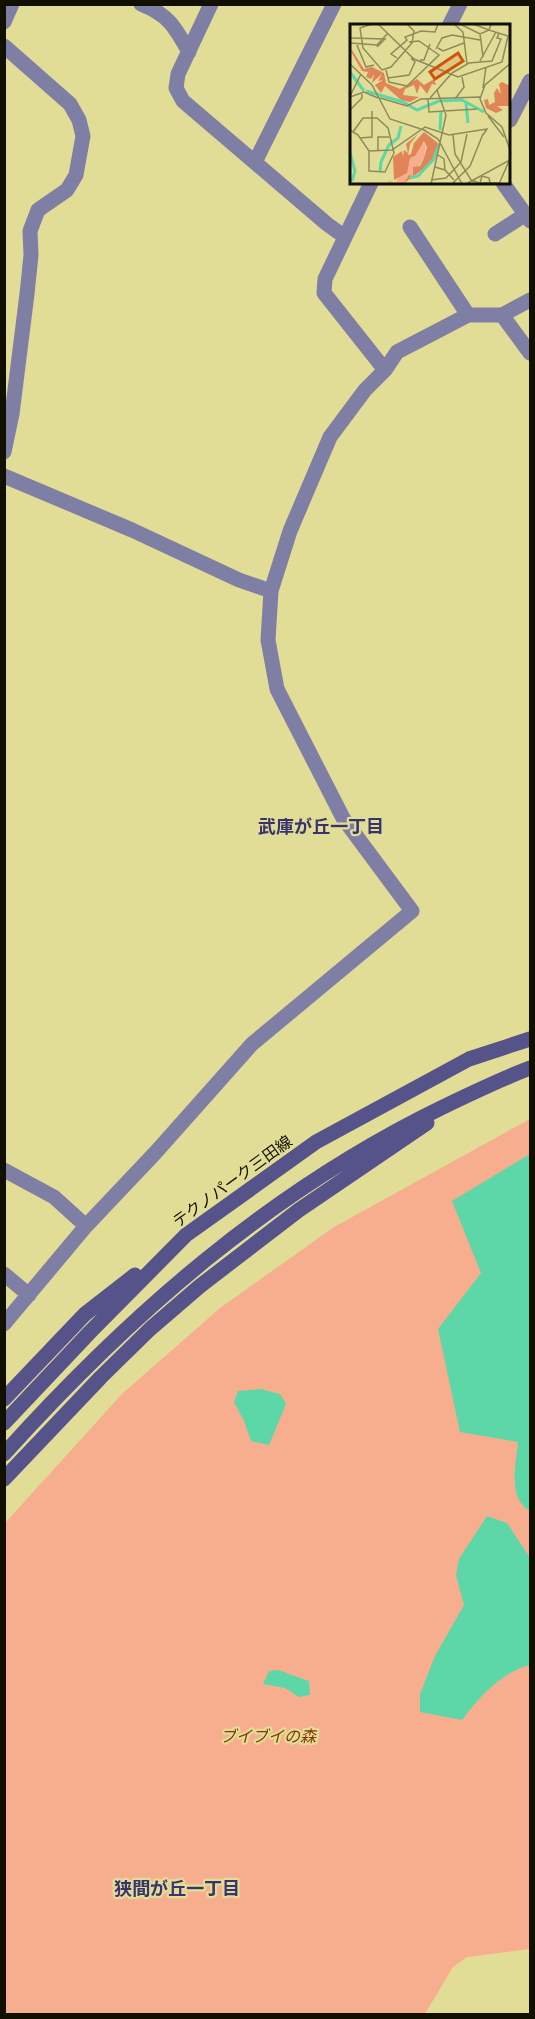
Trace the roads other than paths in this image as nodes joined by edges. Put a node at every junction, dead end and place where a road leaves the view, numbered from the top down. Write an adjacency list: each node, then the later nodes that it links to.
1 (12, 4): 6 (street)
2 (141, 4): 9 (street)
3 (212, 4): 9 (street)
4 (334, 4): 12 (street)
5 (460, 4): 7 (street)
6 (4, 22)
7 (450, 24)
8 (4, 46): 24 (street)
9 (189, 52): 12 (street)
10 (531, 81): 11 (street)
11 (511, 118)
12 (255, 162): 18 (street)
13 (371, 184): 18 (street)
14 (504, 184): 15 (street)
15 (528, 217): 17 (street)
16 (410, 227): 20 (street)
17 (495, 234)
18 (345, 237): 23 (street)
19 (531, 300): 21 (street)
20 (468, 315): 21 (street); 23 (street)
21 (502, 315): 22 (street)
22 (531, 352)
23 (385, 370): 26 (street)
24 (4, 452)
25 (4, 476): 26 (street)
26 (271, 591): 31 (street)
27 (531, 1039): 32 (main road, テクノパーク三田線)
28 (531, 1068): 29 (main road)
29 (461, 1098): 38 (main road); 39 (main road)
30 (4, 1170): 31 (street)
31 (86, 1226): 34 (street)
32 (186, 1235): 36 (main road); 37 (main road, テクノパーク三田線)
33 (4, 1274): 34 (street)
34 (29, 1295): 35 (street)
35 (4, 1324)
36 (4, 1399)
37 (4, 1423)
38 (4, 1454)
39 (4, 1479)

